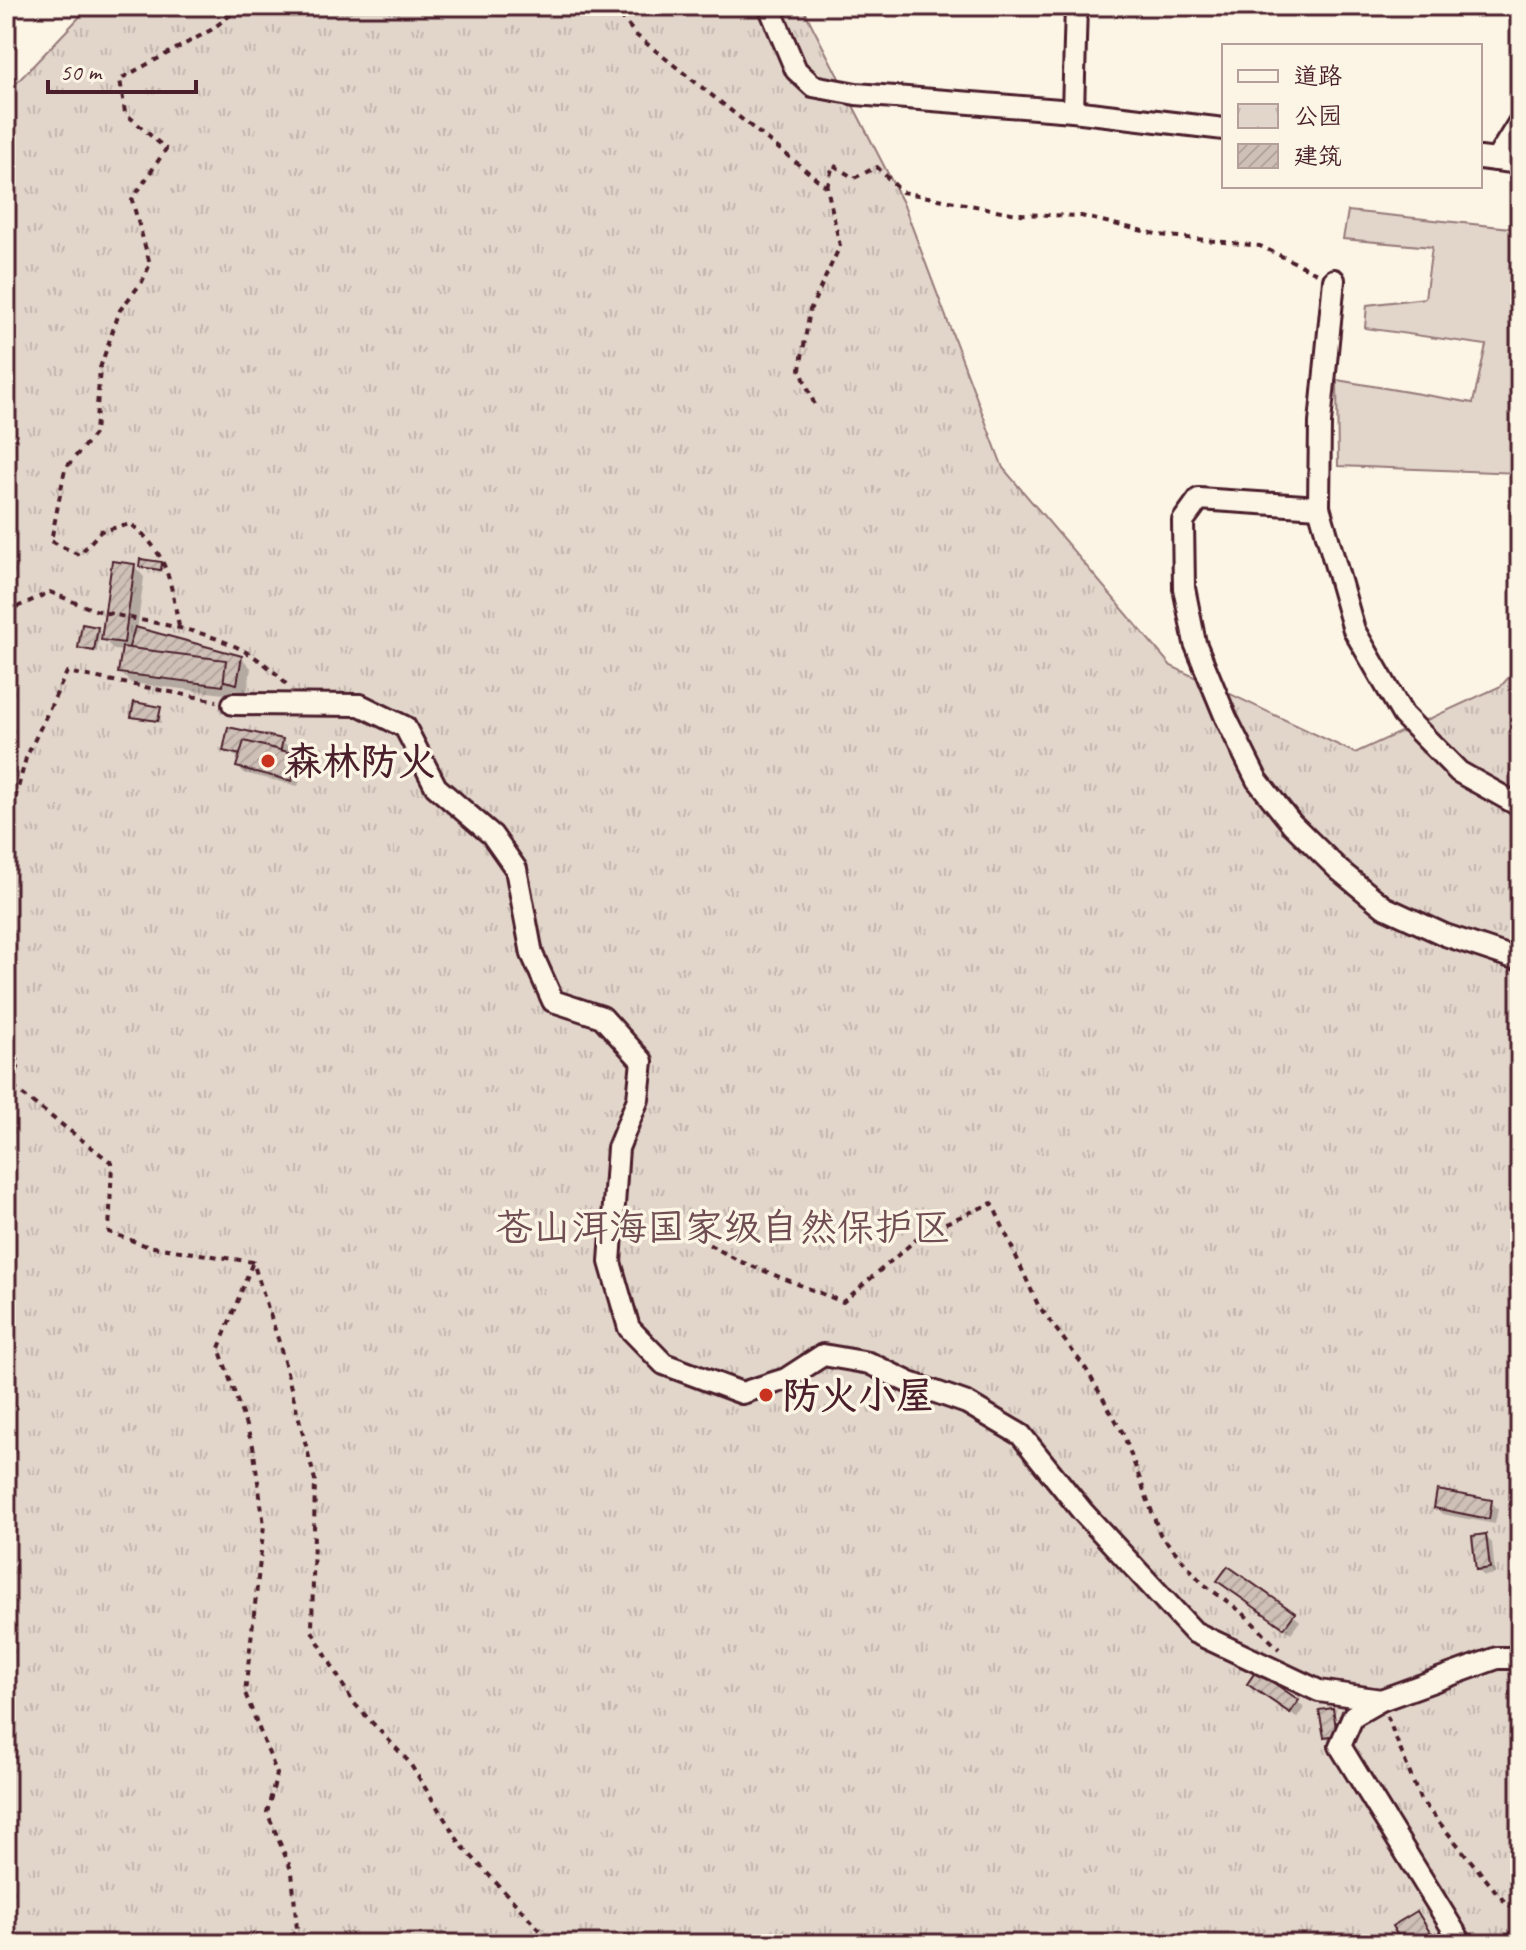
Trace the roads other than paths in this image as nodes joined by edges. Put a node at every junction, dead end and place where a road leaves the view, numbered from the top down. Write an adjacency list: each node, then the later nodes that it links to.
1 (769, 6): 3 (street)
2 (1076, 6): 3 (street)
3 (1073, 111): 5 (street)
4 (1520, 121): 6 (street)
5 (1222, 129)
6 (1488, 159): 7 (street)
7 (1520, 163)
8 (1334, 280): 9 (street)
9 (1319, 507): 11 (street); 12 (street)
10 (233, 704): 14 (street)
11 (1520, 806)
12 (1520, 960)
13 (1520, 1658): 14 (street)
14 (1381, 1700): 15 (street)
15 (1462, 1944)

